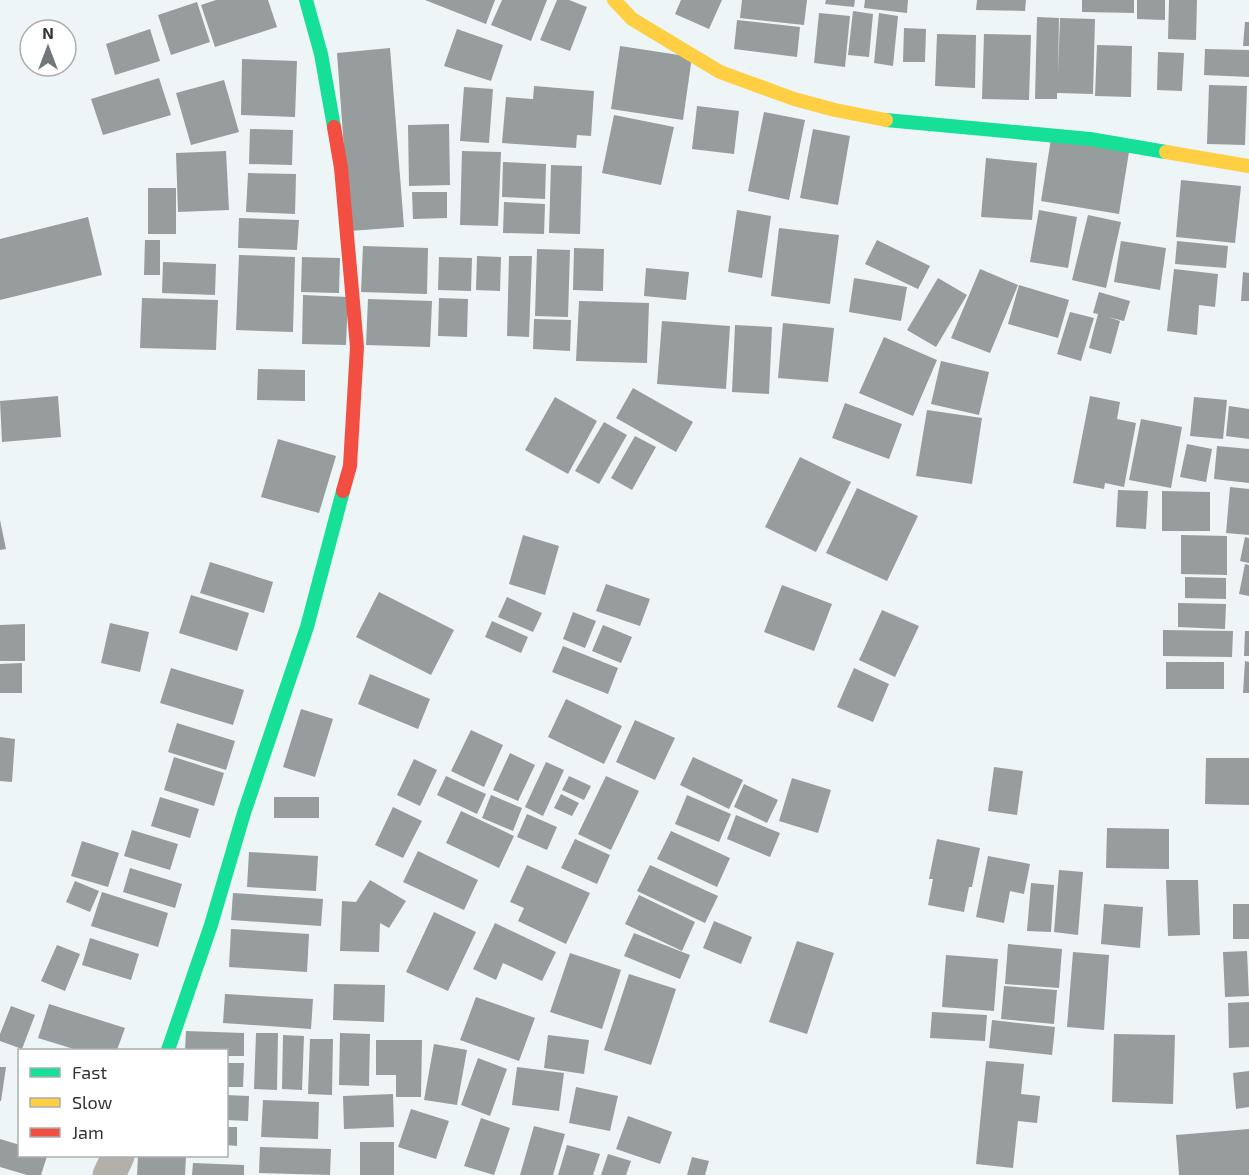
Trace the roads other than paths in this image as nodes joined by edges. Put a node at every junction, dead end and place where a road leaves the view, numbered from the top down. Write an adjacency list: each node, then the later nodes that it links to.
1 (306, 0): 4 (street)
2 (614, 0): 3 (street)
3 (1249, 166)
4 (168, 1049)
5 (117, 1157): 6 (street)
6 (109, 1175)

